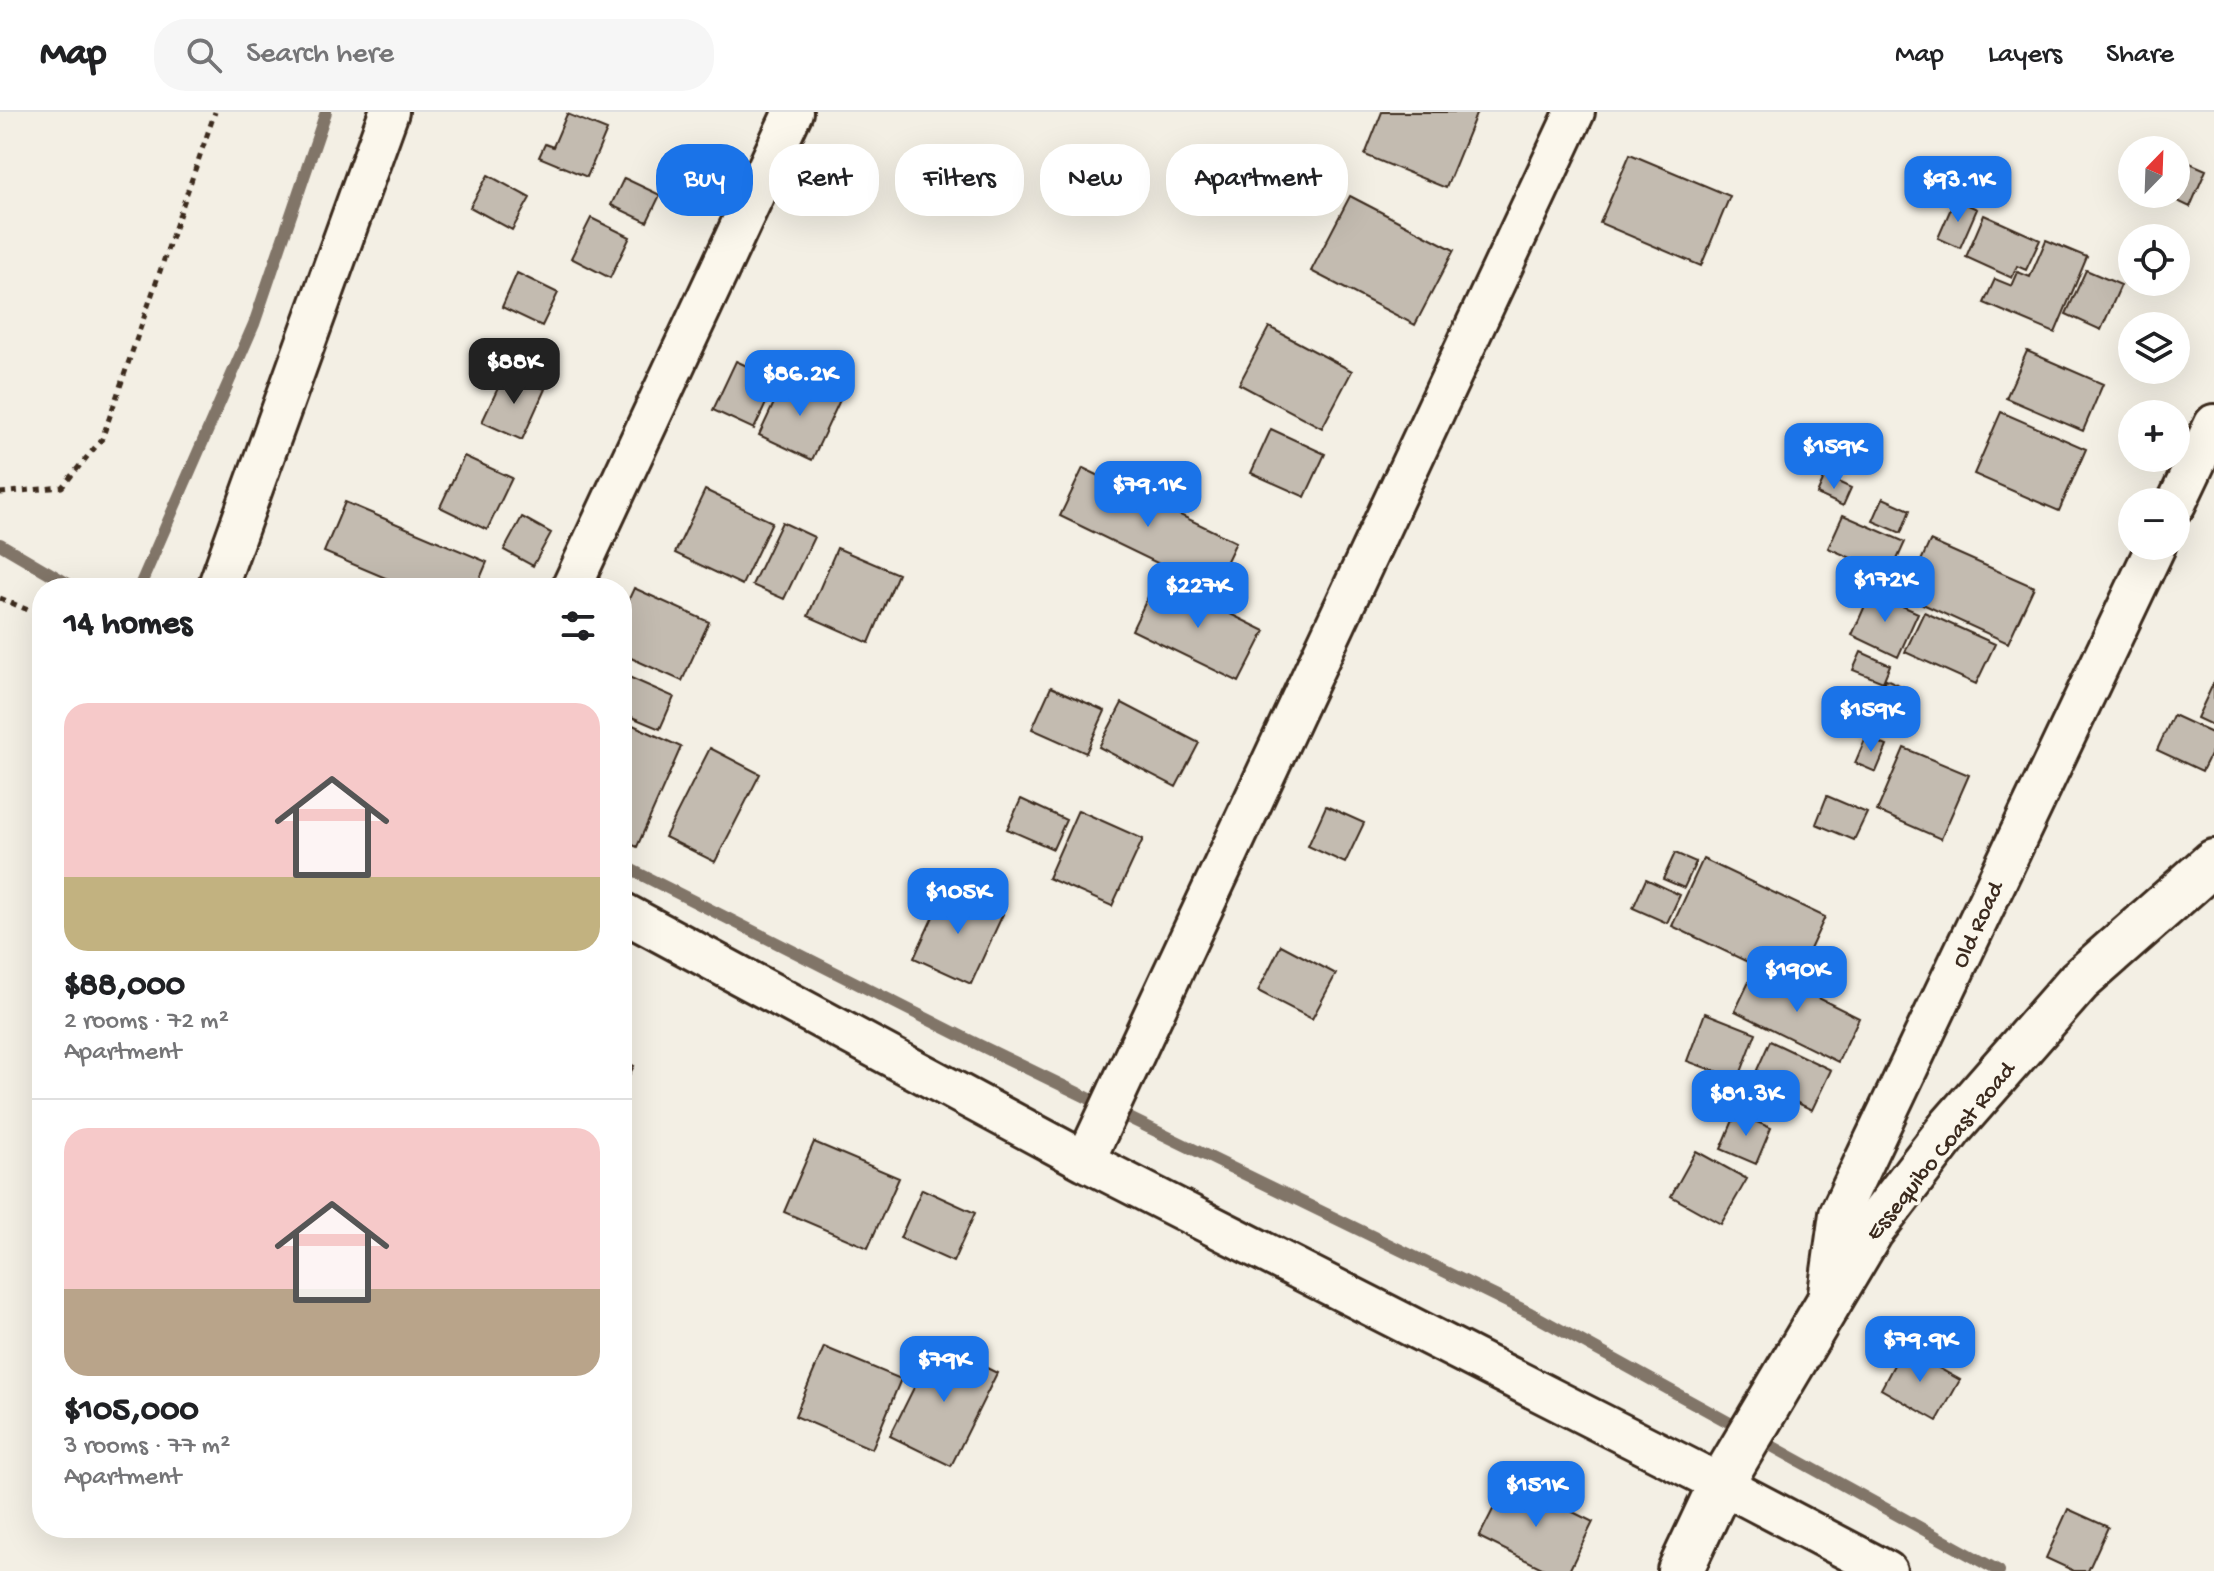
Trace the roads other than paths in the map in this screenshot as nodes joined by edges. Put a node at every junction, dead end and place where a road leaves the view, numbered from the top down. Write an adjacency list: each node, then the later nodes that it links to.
1 (389, 112): 7 (street)
2 (793, 112): 8 (street)
3 (1575, 112): 11 (street)
4 (2214, 424): 5 (street)
5 (2184, 488)
6 (2149, 560): 12 (street, Old Road)
7 (221, 578)
8 (576, 578)
9 (2214, 862): 12 (main road, Essequibo Coast Road)
10 (632, 917): 11 (street)
11 (1085, 1161): 13 (street)
12 (1825, 1311): 13 (main road, Essequibo Coast Road)
13 (1721, 1484): 14 (main road, Essequibo Coast Road); 15 (street)
14 (1680, 1571)
15 (1887, 1571)

